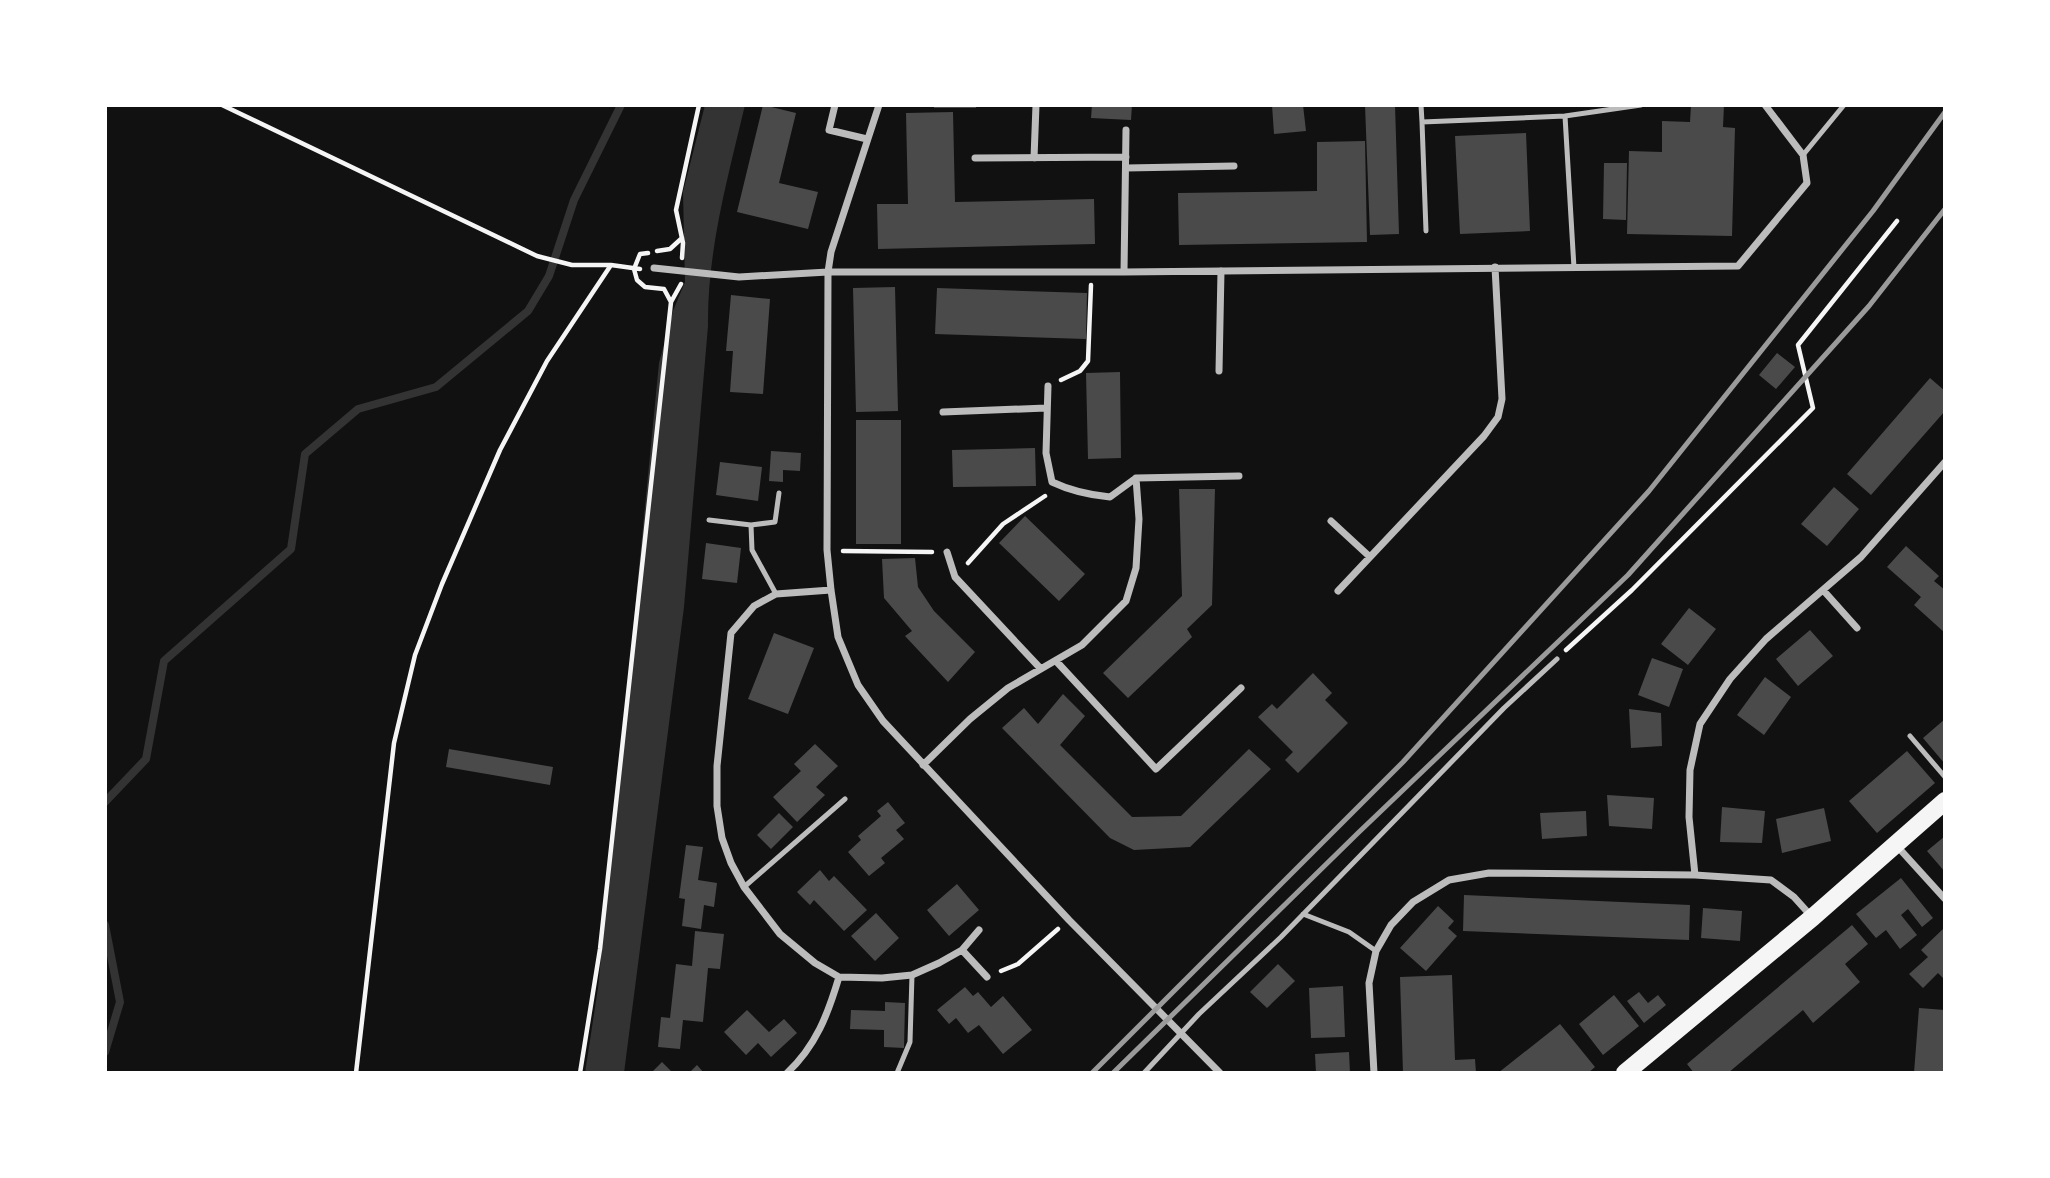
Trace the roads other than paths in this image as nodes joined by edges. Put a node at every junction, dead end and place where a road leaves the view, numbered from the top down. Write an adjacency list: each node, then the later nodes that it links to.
1 (835, 105): 11 (street)
2 (879, 105): 11 (street)
3 (1035, 105): 14 (street)
4 (1421, 105): 9 (lane)
5 (1639, 105): 8 (lane)
6 (1765, 105): 12 (street)
7 (1844, 105): 12 (lane)
8 (1564, 116): 9 (lane); 21 (lane)
9 (1422, 122): 18 (lane)
10 (1126, 130): 13 (street)
11 (867, 139): 23 (street)
12 (1803, 155): 21 (street)
13 (1126, 156): 14 (street); 17 (street)
14 (1034, 158): 15 (street)
15 (975, 159)
16 (1234, 166): 17 (street)
17 (1126, 168): 24 (street)
18 (1426, 231)
19 (1494, 267): 21 (street); 22 (street); 37 (street)
20 (654, 268): 23 (street)
21 (1574, 268)
22 (1220, 271): 24 (street); 25 (street)
23 (828, 272): 24 (street); 38 (street)
24 (1124, 272)
25 (1219, 371)
26 (1048, 386): 27 (street)
27 (1046, 408): 28 (street); 31 (street)
28 (943, 412)
29 (1945, 462): 39 (street)
30 (1239, 476): 31 (street)
31 (1136, 478): 44 (street)
32 (779, 493): 35 (lane)
33 (709, 520): 35 (lane)
34 (1331, 521): 37 (street)
35 (751, 525): 41 (lane)
36 (947, 552): 45 (street)
37 (1370, 557): 40 (street)
38 (831, 590): 41 (street); 48 (street)
39 (1823, 590): 42 (street); 53 (street)
40 (1338, 591)
41 (776, 594): 54 (street)
42 (1857, 628)
43 (1557, 659): 56 (lane)
44 (1056, 660): 45 (street); 46 (street)
45 (1041, 669): 48 (street)
46 (1241, 688)
47 (1910, 736): 49 (lane)
48 (923, 765): 67 (street)
49 (1945, 777)
50 (845, 799): 54 (lane)
51 (1945, 801): 52 (main road)
52 (1895, 844): 55 (street); 57 (main road)
53 (1695, 875): 57 (street); 60 (street)
54 (744, 887): 62 (street)
55 (1945, 899)
56 (1303, 914): 60 (lane); 66 (lane)
57 (1813, 917): 69 (main road)
58 (979, 930): 59 (street)
59 (962, 950): 61 (street); 63 (street)
60 (1376, 951): 68 (street)
61 (912, 975): 62 (street); 65 (lane)
62 (839, 977): 64 (street)
63 (987, 977)
64 (787, 1073)
65 (897, 1073)
66 (1144, 1073)
67 (1220, 1073)
68 (1374, 1073)
69 (1625, 1073)

